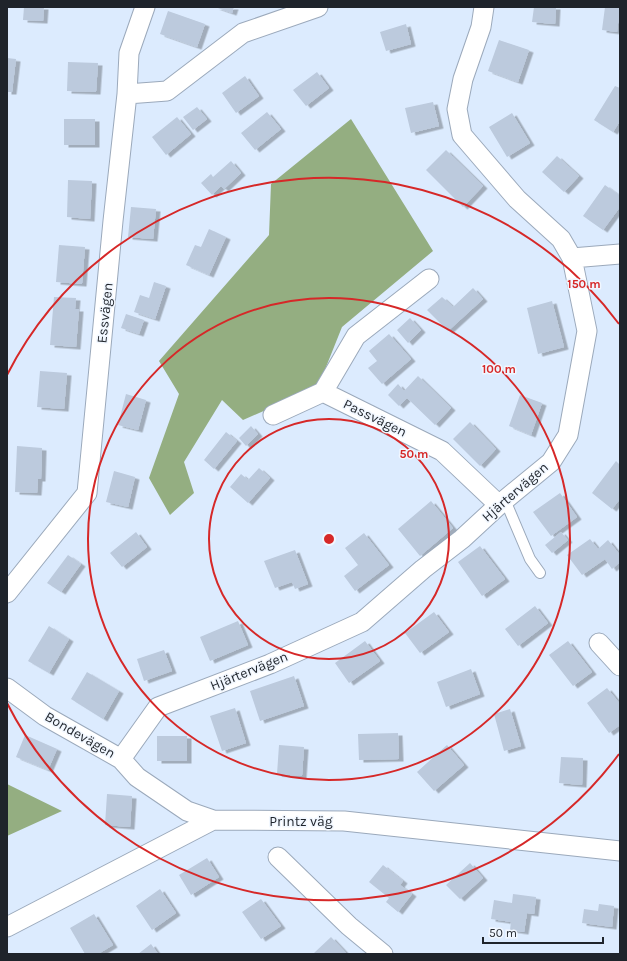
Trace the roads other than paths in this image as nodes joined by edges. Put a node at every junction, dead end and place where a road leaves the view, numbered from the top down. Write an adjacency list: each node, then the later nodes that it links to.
1 (145, 7): 4 (street, Essvägen)
2 (318, 7): 4 (street)
3 (484, 7): 6 (street, Hjärtervägen)
4 (127, 94): 12 (street, Essvägen)
5 (620, 254): 6 (street)
6 (572, 258): 10 (street, Hjärtervägen)
7 (429, 279): 8 (street)
8 (323, 392): 9 (street); 10 (street, Passvägen)
9 (272, 415)
10 (502, 502): 11 (lane); 16 (street, Hjärtervägen)
11 (540, 573)
12 (7, 593)
13 (600, 643): 14 (street)
14 (620, 666)
15 (7, 688): 16 (street, Bondevägen)
16 (121, 759): 17 (street, Bondevägen)
17 (213, 820): 18 (street, Printz väg); 20 (street, Printz väg)
18 (620, 851)
19 (278, 857): 21 (street)
20 (7, 927)
21 (383, 954)

